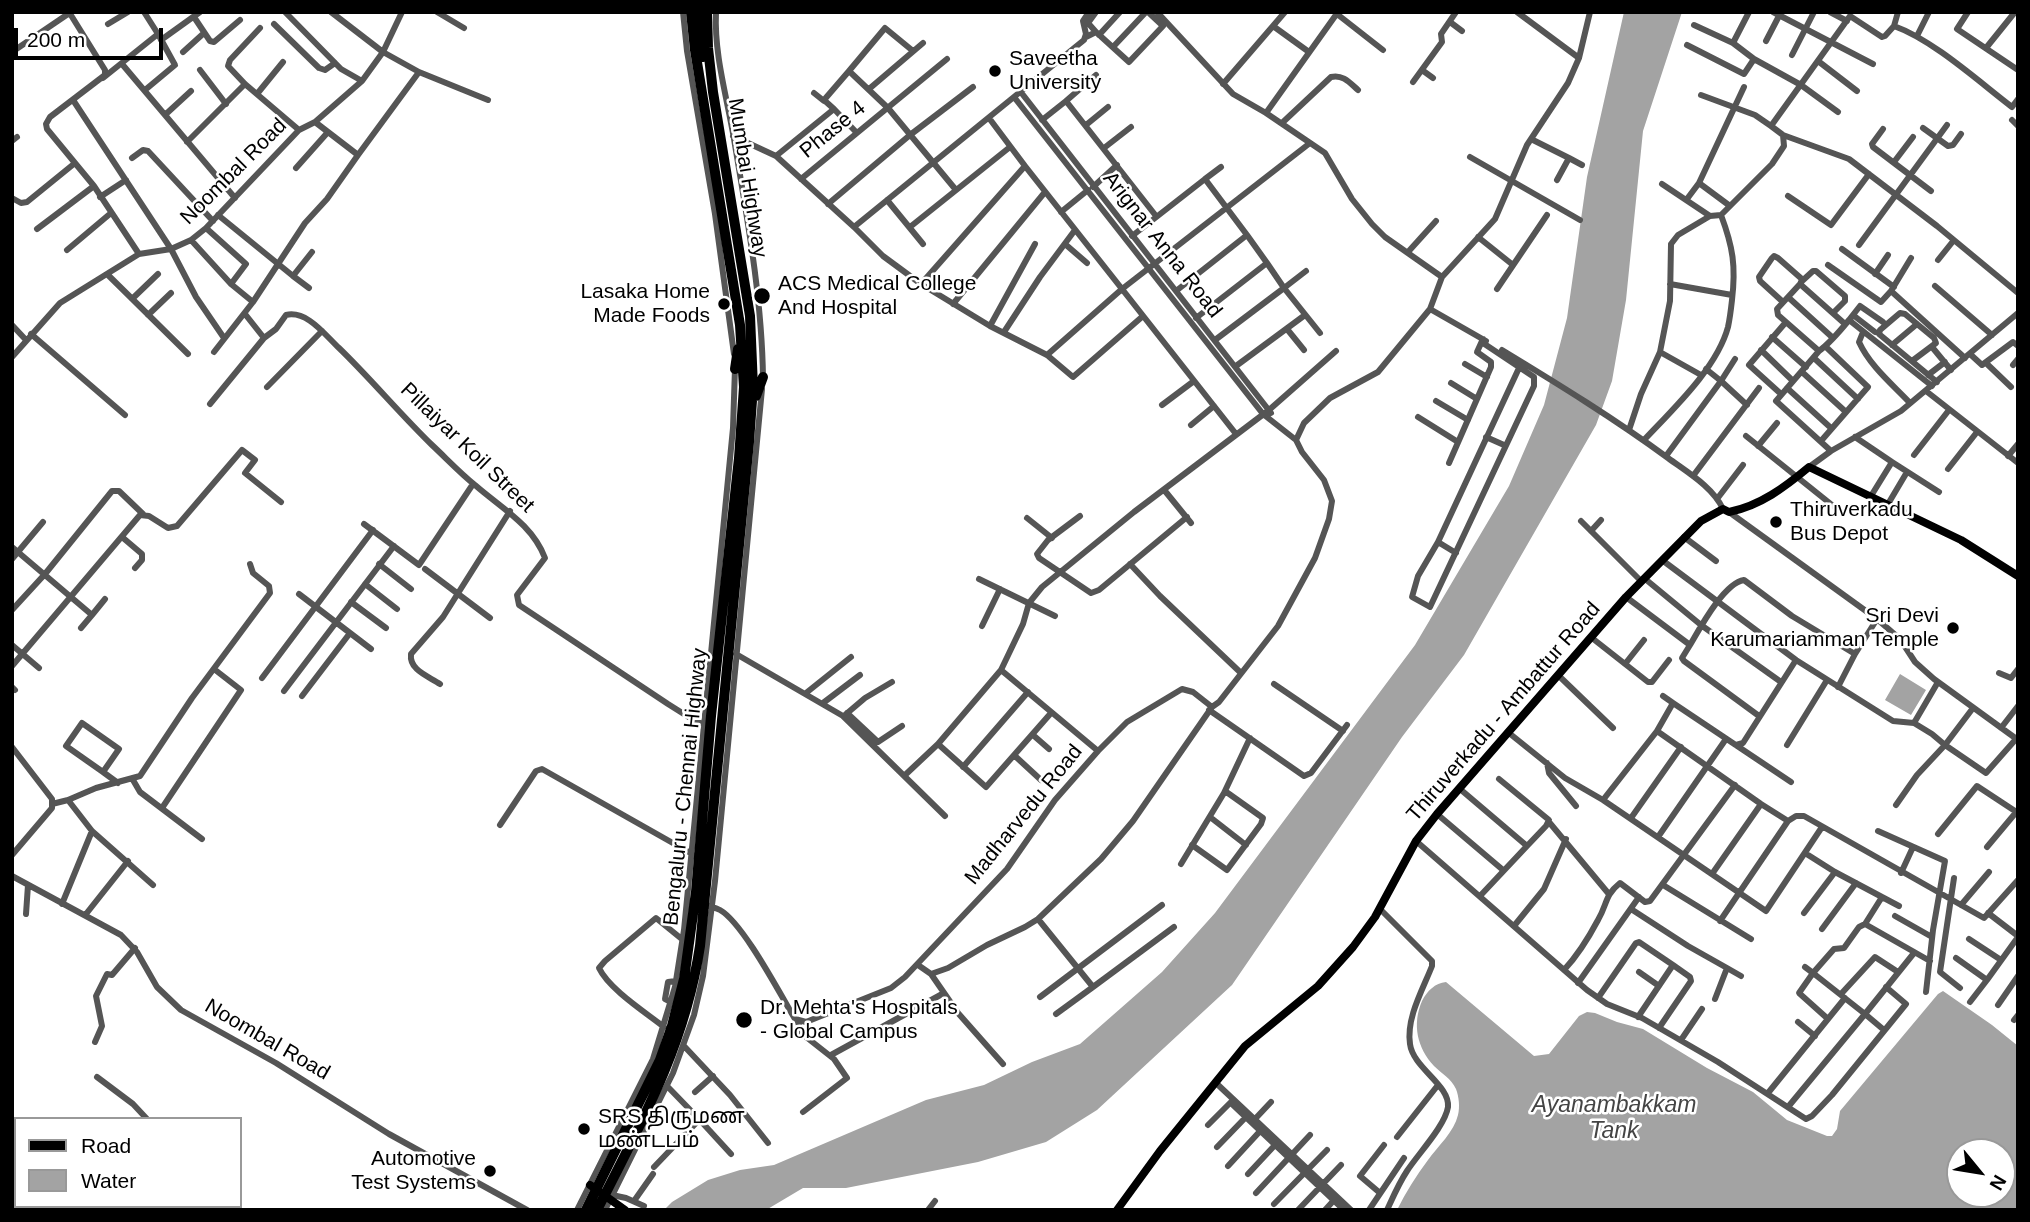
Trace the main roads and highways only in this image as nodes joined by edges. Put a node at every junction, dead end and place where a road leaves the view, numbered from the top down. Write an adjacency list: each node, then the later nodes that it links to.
1 (691, 12): 6 (highway)
2 (699, 12): 4 (highway)
3 (707, 12): 4 (highway, Mumbai Highway)
4 (718, 122): 8 (highway, Mumbai Highway)
5 (728, 298): 6 (highway)
6 (738, 307): 7 (highway)
7 (740, 324): 8 (highway); 9 (highway)
8 (748, 349): 11 (highway, Bengaluru - Chennai Highway); 13 (highway, Bengaluru - Chennai Highway)
9 (735, 369)
10 (763, 377): 11 (highway)
11 (747, 453): 13 (highway, Bengaluru - Chennai Highway)
12 (2018, 576): 18 (main road, Thiruverkadu - Ambattur Road)
13 (699, 904): 14 (highway, Bengaluru - Chennai Highway)
14 (603, 1193): 15 (highway, Bengaluru - Chennai Highway); 16 (highway, Bengaluru - Chennai Highway); 17 (main road)
15 (586, 1210)
16 (597, 1210)
17 (625, 1210)
18 (1117, 1210)

